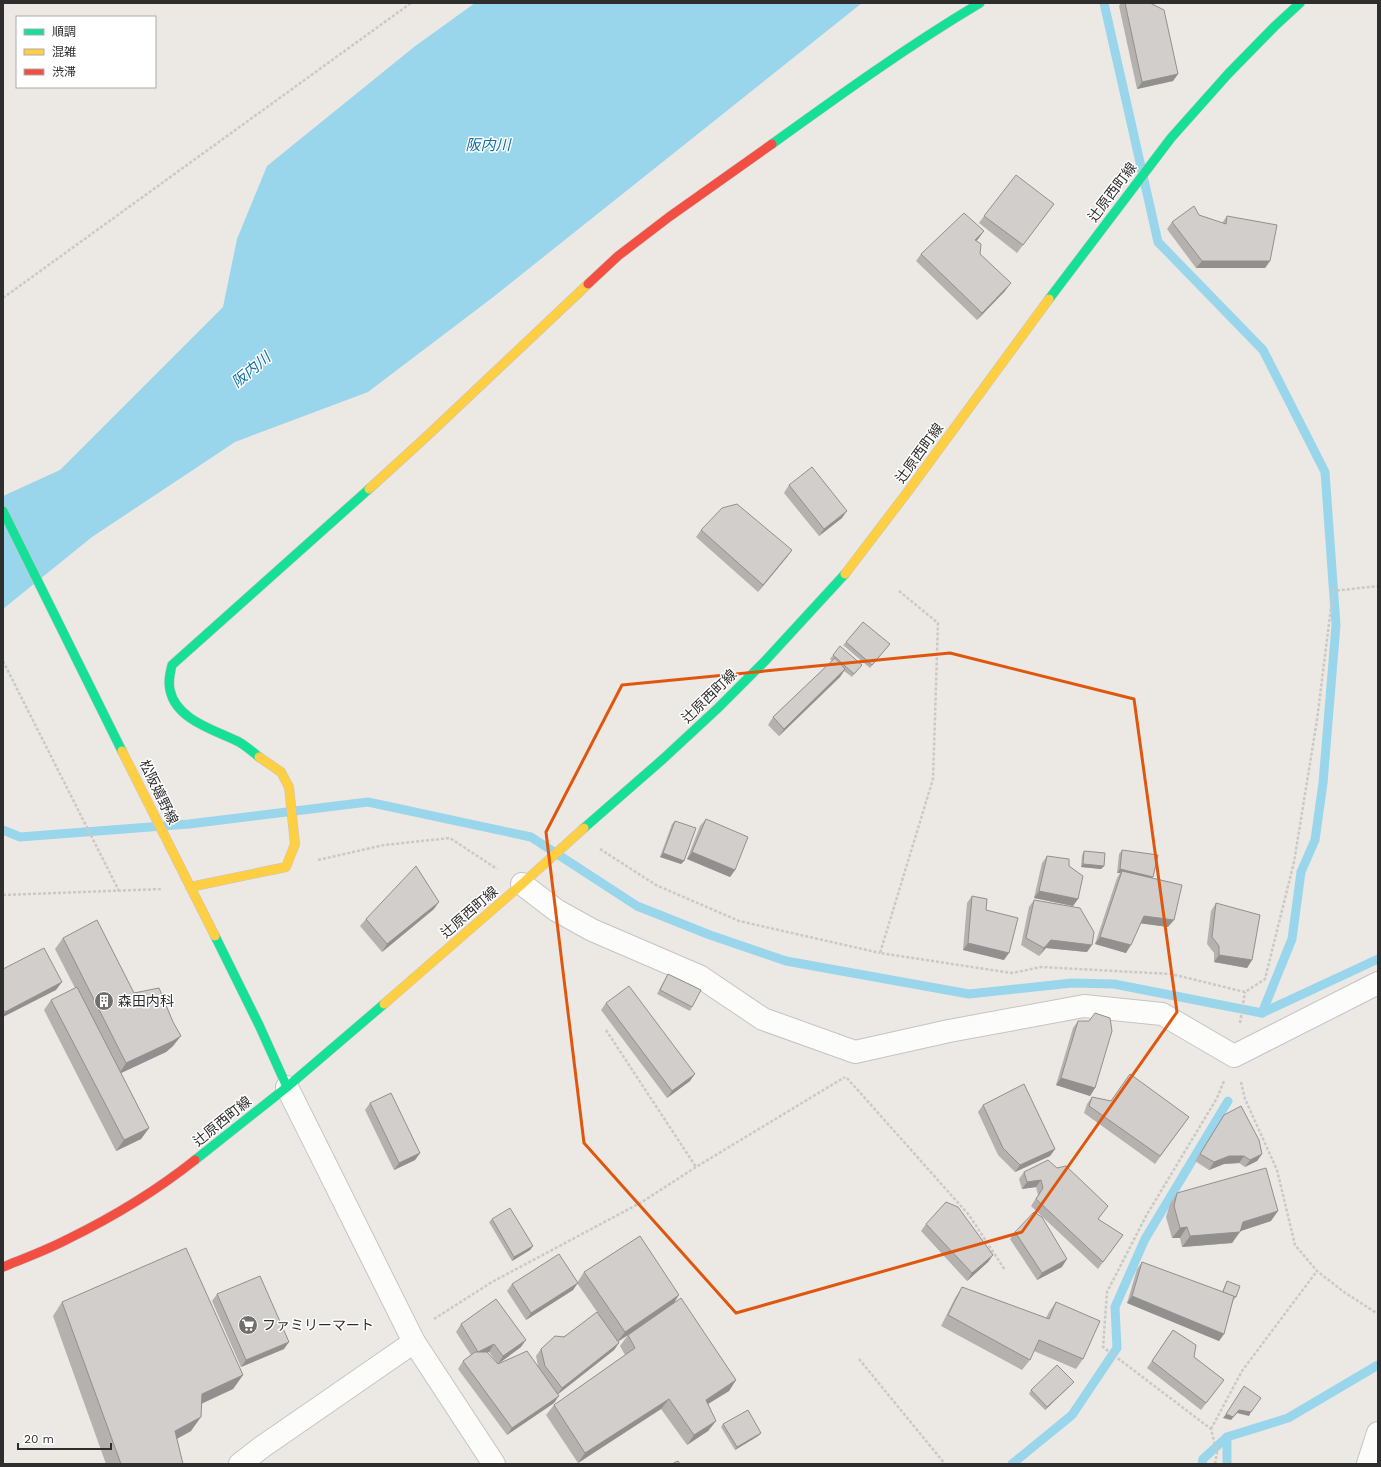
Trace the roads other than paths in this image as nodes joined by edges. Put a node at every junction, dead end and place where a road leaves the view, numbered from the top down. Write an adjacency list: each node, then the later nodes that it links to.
1 (980, 3): 5 (main road)
2 (1300, 3): 4 (main road, 辻原西町線)
3 (3, 511): 5 (main road, 松阪嬉野線)
4 (522, 884): 6 (street); 7 (main road, 辻原西町線)
5 (190, 887): 7 (main road, 松阪嬉野線)
6 (1378, 983)
7 (287, 1087): 8 (main road, 辻原西町線); 9 (street)
8 (3, 1266)
9 (410, 1335): 11 (street); 12 (street)
10 (1378, 1433): 13 (street)
11 (240, 1464)
12 (494, 1464)
13 (1368, 1464)

